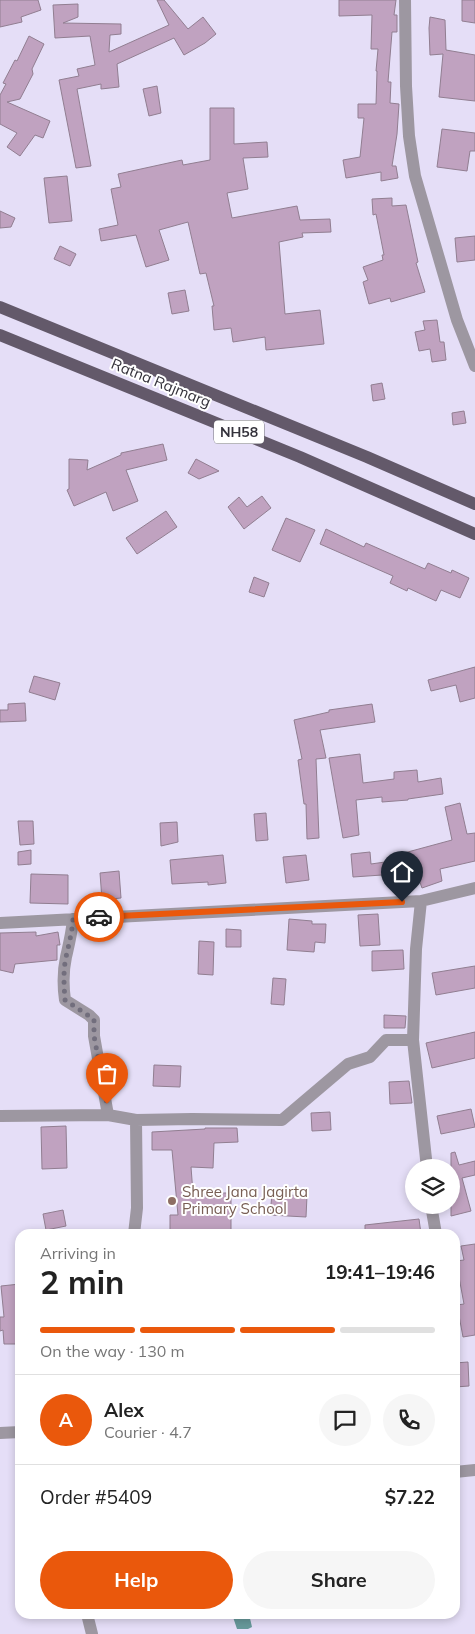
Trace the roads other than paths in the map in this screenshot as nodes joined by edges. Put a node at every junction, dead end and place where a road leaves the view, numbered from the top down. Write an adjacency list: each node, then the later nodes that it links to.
1 (405, 0): 4 (street)
2 (0, 307): 5 (main road, Ratna Rajmarg / NH58)
3 (0, 335): 6 (main road, Ratna Rajmarg / NH58)
4 (475, 366)
5 (475, 504)
6 (475, 534)
7 (475, 888): 8 (street)
8 (421, 901): 9 (street); 11 (street)
9 (73, 919): 10 (street); 12 (street)
10 (0, 923)
11 (413, 1040): 14 (street); 15 (street)
12 (108, 1115): 13 (street); 14 (street)
13 (0, 1116)
14 (136, 1120): 17 (street)
15 (426, 1159)
16 (433, 1214): 18 (street)
17 (135, 1229)
18 (435, 1229)
19 (15, 1432): 20 (street)
20 (0, 1433)
21 (475, 1470): 22 (street)
22 (460, 1472)
23 (88, 1619): 24 (street)
24 (92, 1634)

